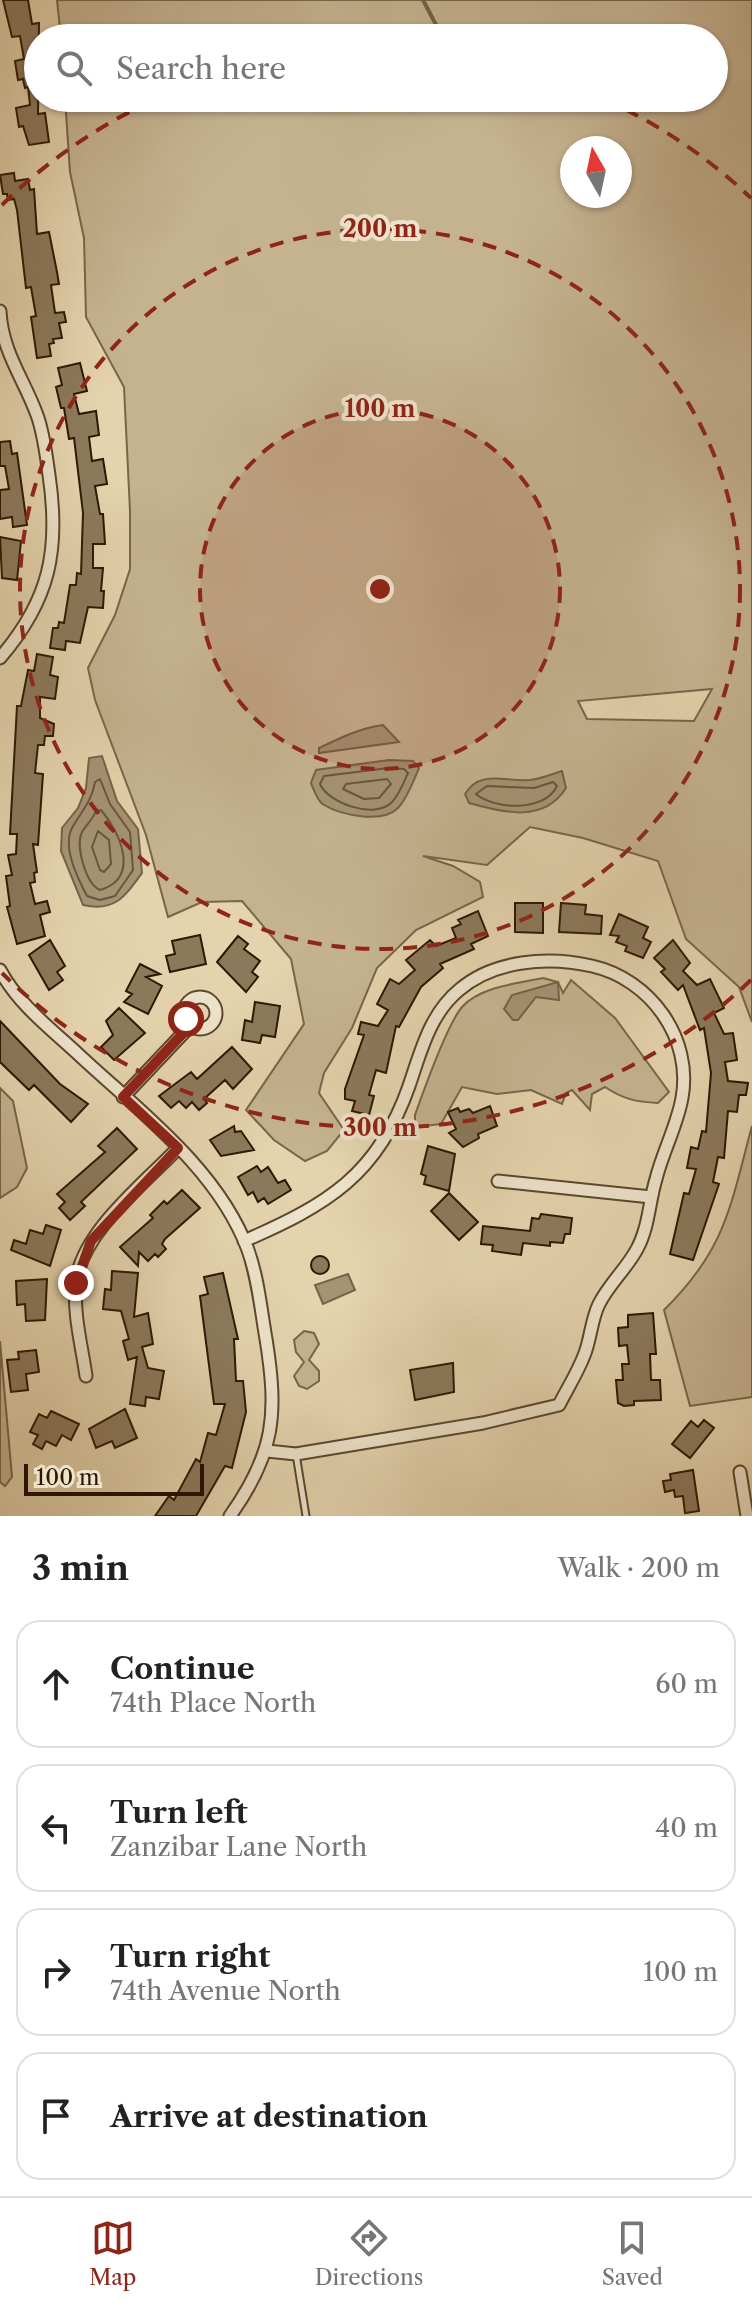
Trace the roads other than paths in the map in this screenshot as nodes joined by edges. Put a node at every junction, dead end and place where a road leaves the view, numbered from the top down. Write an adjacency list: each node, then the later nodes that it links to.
1 (0, 311): 2 (street)
2 (0, 658)
3 (0, 970): 5 (street)
4 (190, 1026): 5 (street)
5 (123, 1097): 6 (street)
6 (178, 1148): 9 (street); 10 (street)
7 (498, 1181): 8 (street)
8 (651, 1197): 9 (street); 12 (street)
9 (244, 1241): 11 (street)
10 (86, 1376)
11 (267, 1451): 12 (street); 14 (street)
12 (296, 1454): 15 (lane)
13 (740, 1472): 16 (street)
14 (230, 1516)
15 (306, 1516)
16 (747, 1516)

